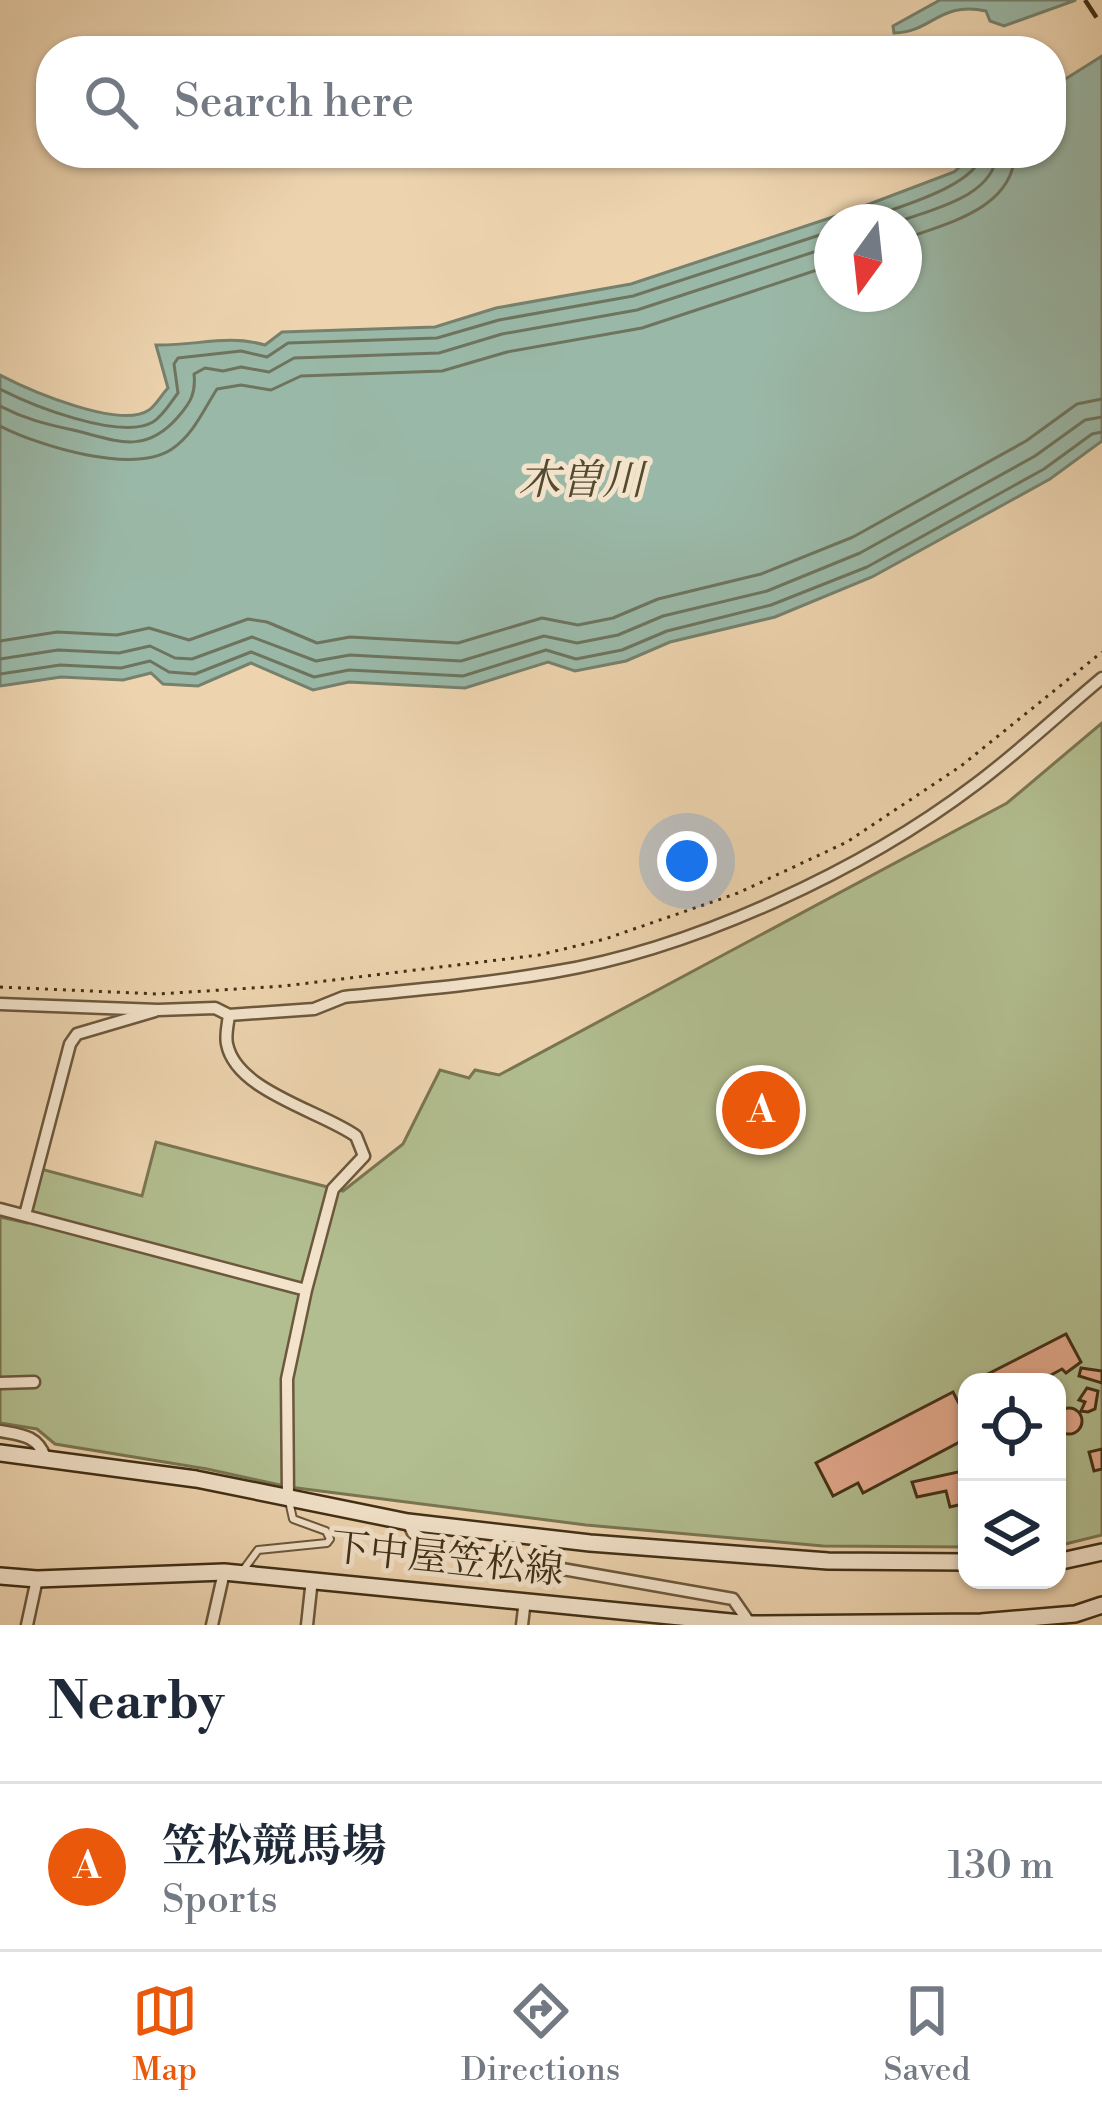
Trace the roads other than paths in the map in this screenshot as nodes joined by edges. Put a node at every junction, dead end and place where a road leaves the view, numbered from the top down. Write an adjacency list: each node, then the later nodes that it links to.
1 (1102, 678): 4 (street)
2 (0, 1004): 3 (street)
3 (158, 1010): 4 (street); 6 (street)
4 (229, 1015): 7 (street)
5 (0, 1209): 6 (street)
6 (25, 1215): 7 (street)
7 (306, 1290): 13 (street)
8 (34, 1382): 9 (street)
9 (0, 1383)
10 (0, 1431): 12 (street)
11 (0, 1453): 12 (main road)
12 (45, 1457): 13 (main road)
13 (288, 1498): 14 (main road); 19 (lane)
14 (408, 1522): 17 (main road); 26 (street)
15 (1102, 1552): 16 (main road)
16 (1066, 1560)
17 (958, 1562)
18 (224, 1571): 19 (main road, 下中屋笠松線); 21 (main road, 下中屋笠松線); 29 (street)
19 (242, 1573): 22 (main road, 下中屋笠松線)
20 (0, 1576): 21 (main road, 下中屋笠松線)
21 (37, 1579): 28 (street)
22 (312, 1579): 23 (main road, 下中屋笠松線); 30 (street)
23 (525, 1600): 26 (main road, 下中屋笠松線); 31 (street)
24 (1102, 1605): 25 (main road, 下中屋笠松線)
25 (1032, 1622): 27 (main road, 下中屋笠松線)
26 (751, 1624): 27 (main road, 下中屋笠松線)
27 (981, 1624)
28 (27, 1625)
29 (212, 1625)
30 (307, 1625)
31 (522, 1625)

